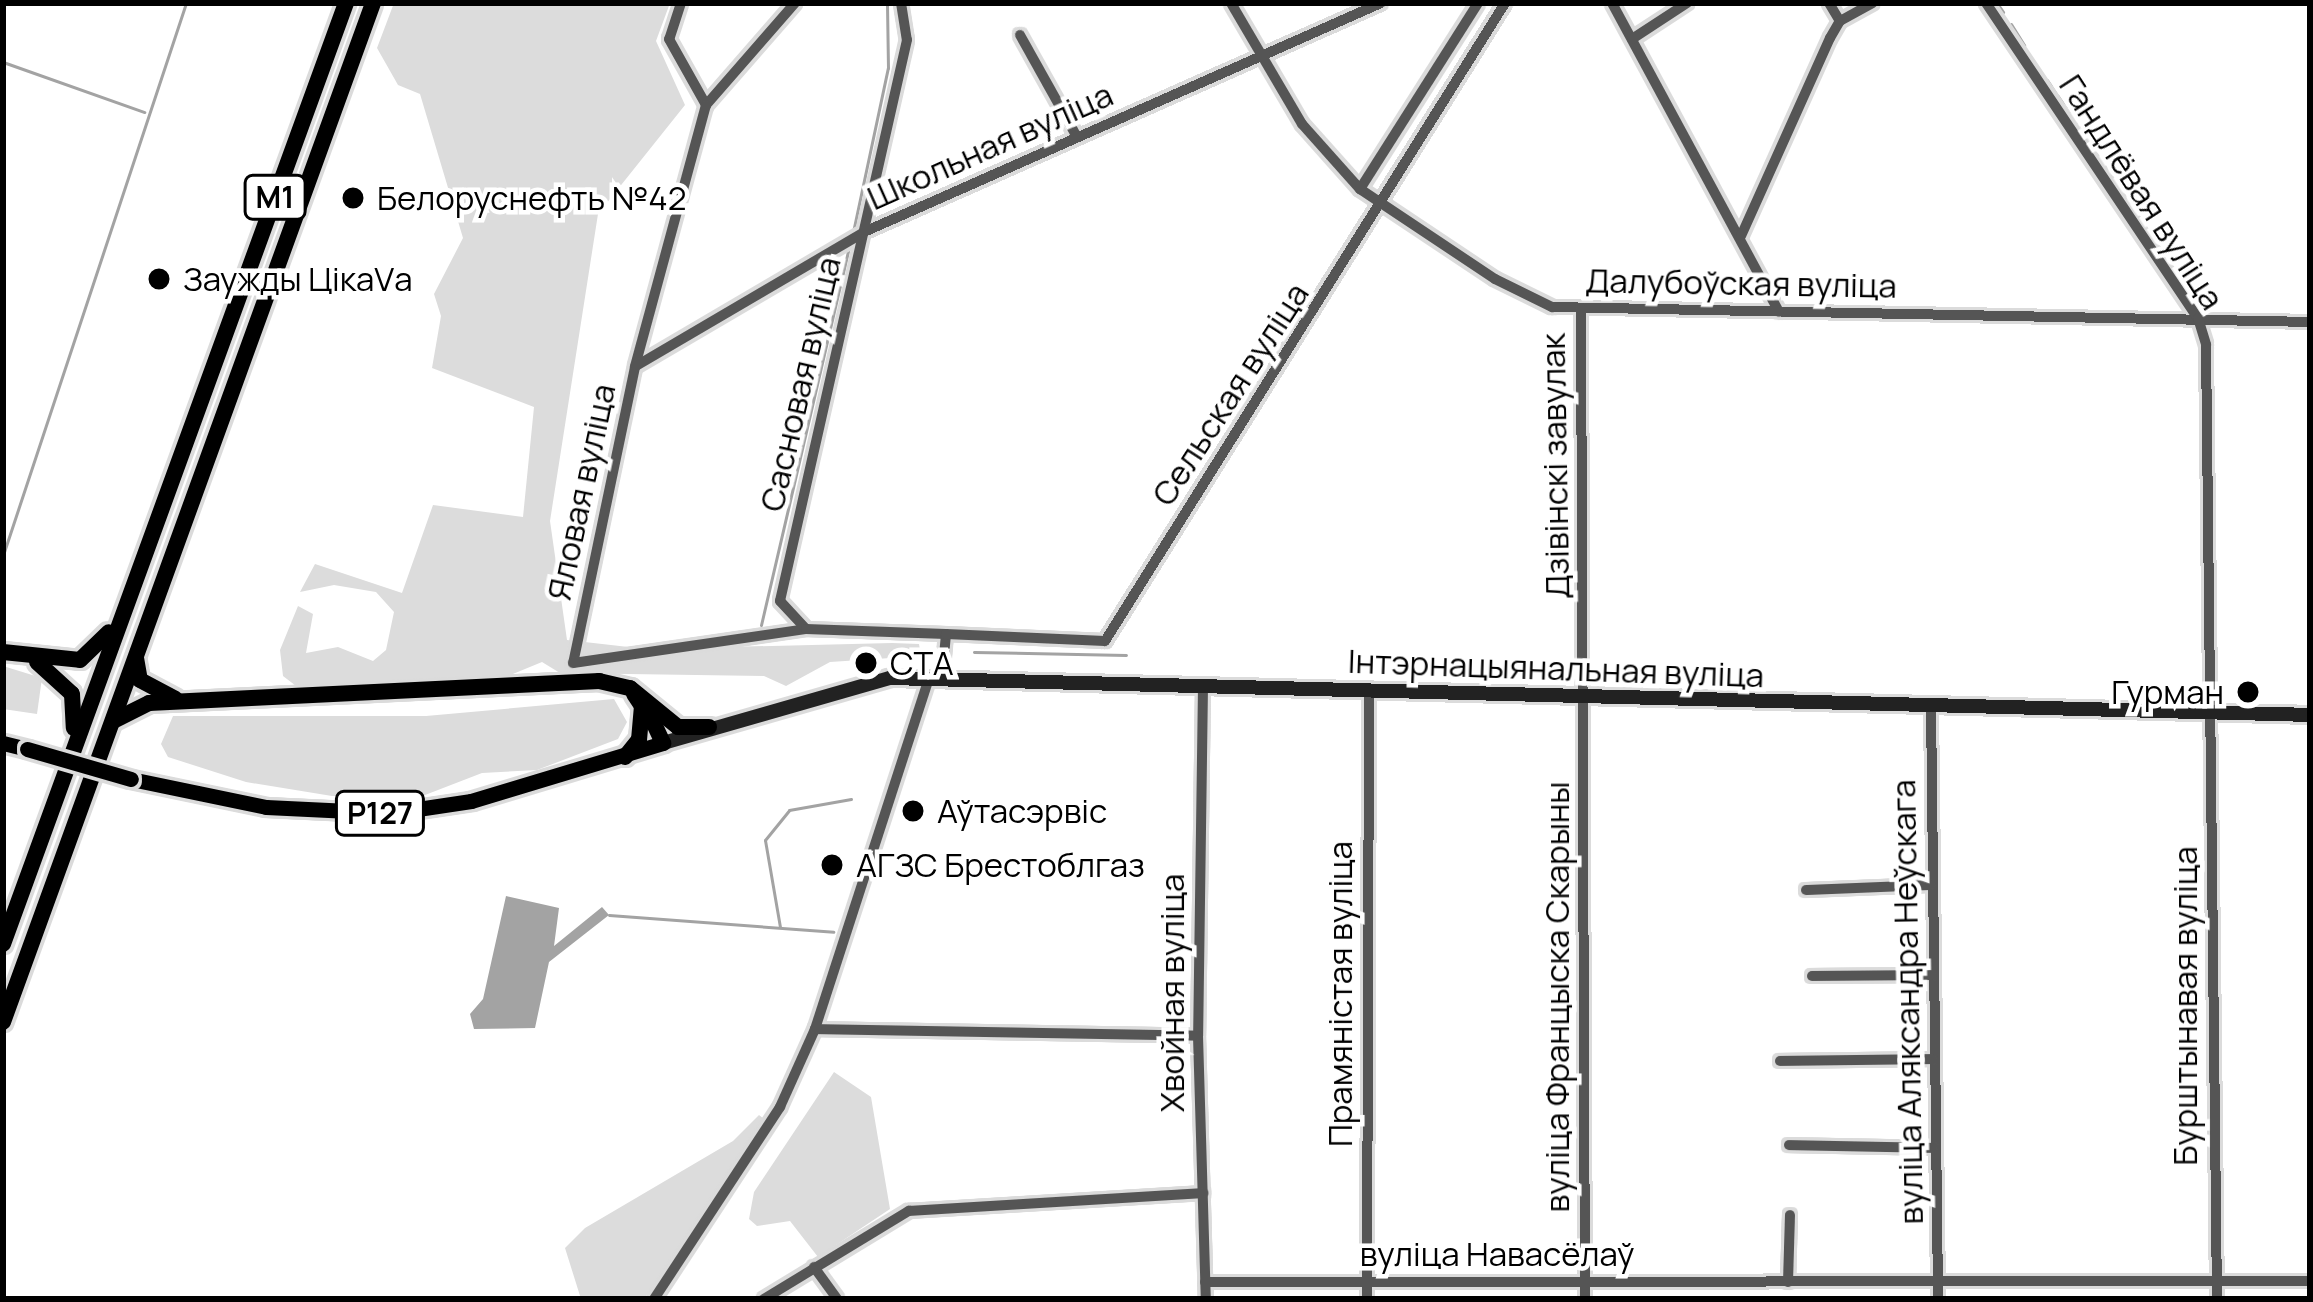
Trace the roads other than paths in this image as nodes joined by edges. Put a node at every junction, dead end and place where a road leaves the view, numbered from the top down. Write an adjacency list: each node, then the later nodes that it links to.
1 (346, 3): 30 (highway, М1)
2 (373, 3): 34 (highway, М1)
3 (681, 3): 19 (street)
4 (795, 3): 19 (street, Яловая вуліца)
5 (901, 3): 23 (street, Сасновая вуліца)
6 (1231, 3): 18 (street, Далубоўская вуліца)
7 (1381, 3): 18 (street, Школьная вуліца)
8 (1478, 3): 21 (street)
9 (1505, 3): 22 (street, Сельская вуліца)
10 (1612, 3): 17 (street)
11 (1687, 3): 17 (street)
12 (1828, 3): 15 (street)
13 (1872, 3): 15 (street)
14 (1986, 3): 27 (street, Гандлёвая вуліца)
15 (1840, 21): 24 (street)
16 (1020, 35): 20 (street)
17 (1633, 39): 24 (street)
18 (1262, 55): 20 (street, Школьная вуліца); 21 (street, Далубоўская вуліца)
19 (706, 105): 29 (street, Яловая вуліца)
20 (1077, 136): 23 (street, Школьная вуліца)
21 (1360, 190): 22 (street, Далубоўская вуліца)
22 (1382, 206): 25 (street, Далубоўская вуліца); 32 (street, Сельская вуліца)
23 (864, 232): 29 (street, Школьная вуліца); 31 (street, Сасновая вуліца)
24 (1741, 236): 26 (street)
25 (1581, 308): 26 (street, Далубоўская вуліца); 40 (street, Дзівінскі завулак)
26 (1779, 312): 27 (street, Далубоўская вуліца)
27 (2198, 318): 28 (street, Далубоўская вуліца); 43 (street, Гандлёвая вуліца)
28 (2310, 322)
29 (635, 367): 31 (street, Яловая вуліца)
30 (120, 617): 35 (highway); 49 (highway, М1)
31 (806, 629): 32 (street)
32 (946, 634): 36 (street)
33 (3, 652): 35 (highway)
34 (136, 653): 41 (highway); 45 (highway, М1)
35 (31, 659): 49 (highway)
36 (936, 678): 37 (main road, Інтэрнацыянальная вуліца); 46 (main road, Інтэрнацыянальная вуліца / Р127); 57 (street)
37 (1203, 686): 39 (main road, Інтэрнацыянальная вуліца); 58 (street, Хвойная вуліца)
38 (630, 688): 41 (highway); 46 (highway); 48 (highway); 50 (highway)
39 (1369, 689): 40 (main road, Інтэрнацыянальная вуліца); 68 (street, Прамяністая вуліца)
40 (1584, 695): 42 (main road, Інтэрнацыянальная вуліца); 66 (street, вуліца Францыска Скарыны)
41 (182, 701): 45 (highway)
42 (1931, 705): 43 (main road, Інтэрнацыянальная вуліца); 51 (street, вуліца Аляксандра Неўскага)
43 (2212, 713): 44 (main road, Інтэрнацыянальная вуліца); 67 (street, Бурштынавая вуліца)
44 (2310, 715)
45 (109, 726): 56 (highway, М1)
46 (709, 728): 48 (main road, Р127)
47 (3, 742): 50 (main road, Р127, bridge)
48 (663, 743): 50 (main road, Р127)
49 (73, 748): 53 (highway, М1)
50 (625, 757)
51 (1931, 886): 52 (street); 54 (street, вуліца Аляксандра Неўскага)
52 (1806, 890)
53 (3, 944)
54 (1932, 975): 55 (street); 59 (street, вуліца Аляксандра Неўскага)
55 (1812, 976)
56 (3, 1022)
57 (814, 1029): 58 (street); 73 (street)
58 (1198, 1036): 63 (street, Хвойная вуліца)
59 (1933, 1060): 60 (street); 62 (street, вуліца Аляксандра Неўскага)
60 (1780, 1061)
61 (1789, 1145): 62 (street)
62 (1933, 1148): 72 (street, вуліца Аляксандра Неўскага)
63 (1203, 1193): 65 (street); 70 (street, Хвойная вуліца)
64 (1790, 1215): 71 (street)
65 (814, 1268): 74 (street); 75 (street)
66 (1586, 1280): 68 (street, вуліца Навасёлаў); 71 (street, вуліца Навасёлаў); 78 (street, вуліца Францыска Скарыны)
67 (2218, 1280): 69 (street, вуліца Навасёлаў); 72 (street, вуліца Навасёлаў); 80 (street, Бурштынавая вуліца)
68 (1367, 1281): 70 (street, вуліца Навасёлаў); 77 (street, Прамяністая вуліца)
69 (2310, 1281)
70 (1205, 1282): 76 (street, Хвойная вуліца)
71 (1788, 1282): 72 (street, вуліца Навасёлаў)
72 (1938, 1283): 79 (street, вуліца Аляксандра Неўскага)
73 (653, 1299)
74 (764, 1299)
75 (837, 1299)
76 (1206, 1299)
77 (1367, 1299)
78 (1586, 1299)
79 (1938, 1299)
80 (2218, 1299)

